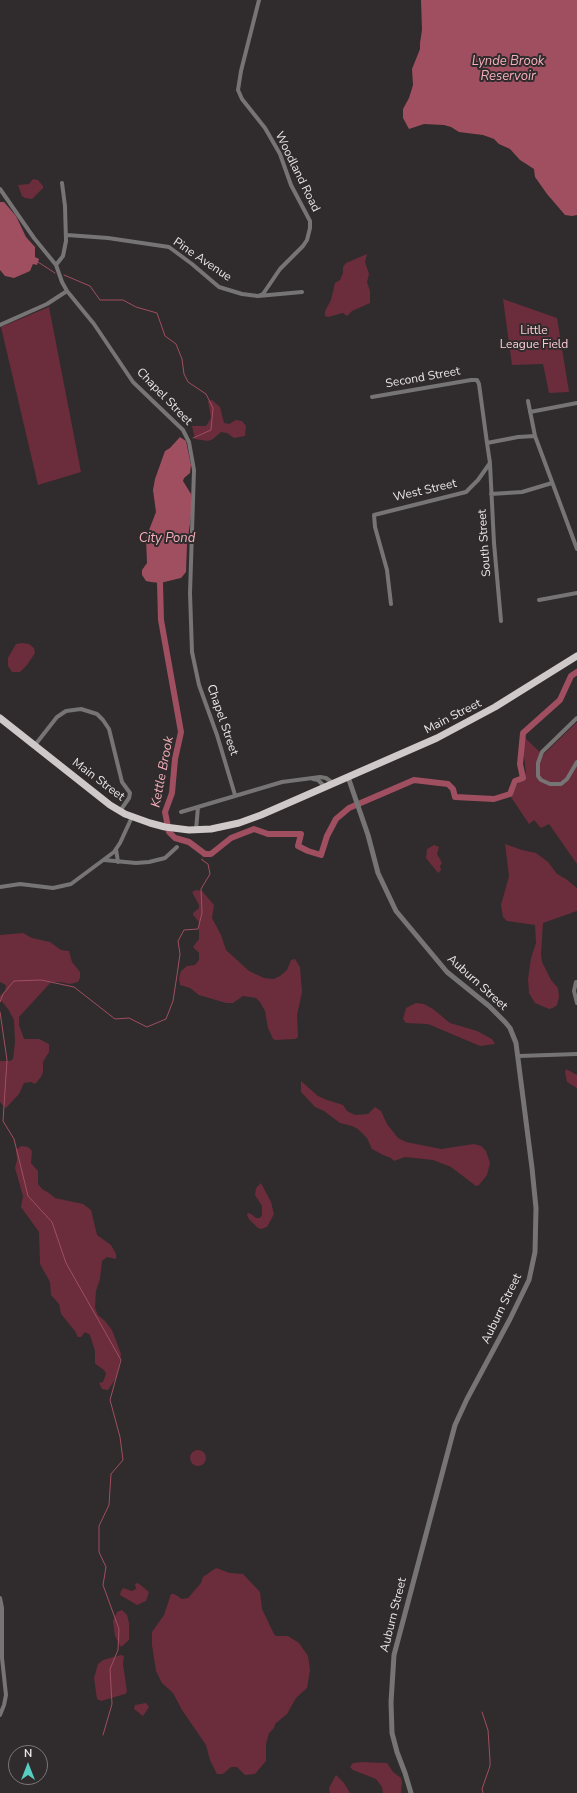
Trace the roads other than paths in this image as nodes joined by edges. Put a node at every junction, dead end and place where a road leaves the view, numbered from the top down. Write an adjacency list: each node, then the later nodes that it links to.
1 (260, 0): 8 (street, Woodland Road)
2 (62, 183): 4 (street)
3 (0, 189): 5 (street, Chapel Street)
4 (67, 235): 5 (street); 8 (street, Pine Avenue)
5 (56, 265): 6 (street, Chapel Street)
6 (67, 291): 9 (street); 33 (street, Chapel Street)
7 (302, 292): 8 (street, Pine Avenue)
8 (258, 296)
9 (0, 325)
10 (372, 398): 15 (street, Second Street)
11 (528, 401): 13 (street)
12 (577, 403): 13 (street)
13 (530, 412): 14 (street)
14 (535, 436): 15 (street); 17 (street)
15 (487, 444): 16 (street)
16 (490, 463): 18 (street, South Street); 22 (street, West Street)
17 (552, 483): 18 (street); 19 (street)
18 (492, 494): 23 (street, South Street)
19 (577, 549)
20 (577, 593): 21 (street)
21 (539, 600)
22 (391, 604)
23 (501, 621)
24 (577, 656): 29 (highway, Main Street)
25 (0, 718): 27 (highway, Main Street)
26 (577, 718): 28 (street)
27 (35, 745): 35 (highway, Main Street); 35 (street)
28 (577, 762)
29 (348, 777): 31 (highway, Main Street); 47 (street, Auburn Street)
30 (313, 779): 31 (street); 32 (street); 33 (street)
31 (333, 783): 32 (highway, Main Street)
32 (325, 787): 38 (highway, Main Street)
33 (235, 795): 34 (street)
34 (198, 808): 36 (street); 38 (street)
35 (120, 811): 37 (highway, Main Street)
36 (181, 812)
37 (132, 817): 38 (highway, Main Street); 40 (street)
38 (196, 830)
39 (177, 848): 42 (street)
40 (116, 849): 41 (street); 42 (street)
41 (104, 860): 42 (street); 43 (street)
42 (118, 862)
43 (0, 886)
44 (576, 982): 45 (street)
45 (577, 1003)
46 (577, 1054): 47 (street)
47 (519, 1056): 51 (street, Auburn Street)
48 (0, 1598): 49 (street)
49 (1, 1644): 50 (street)
50 (0, 1716)
51 (411, 1793)

